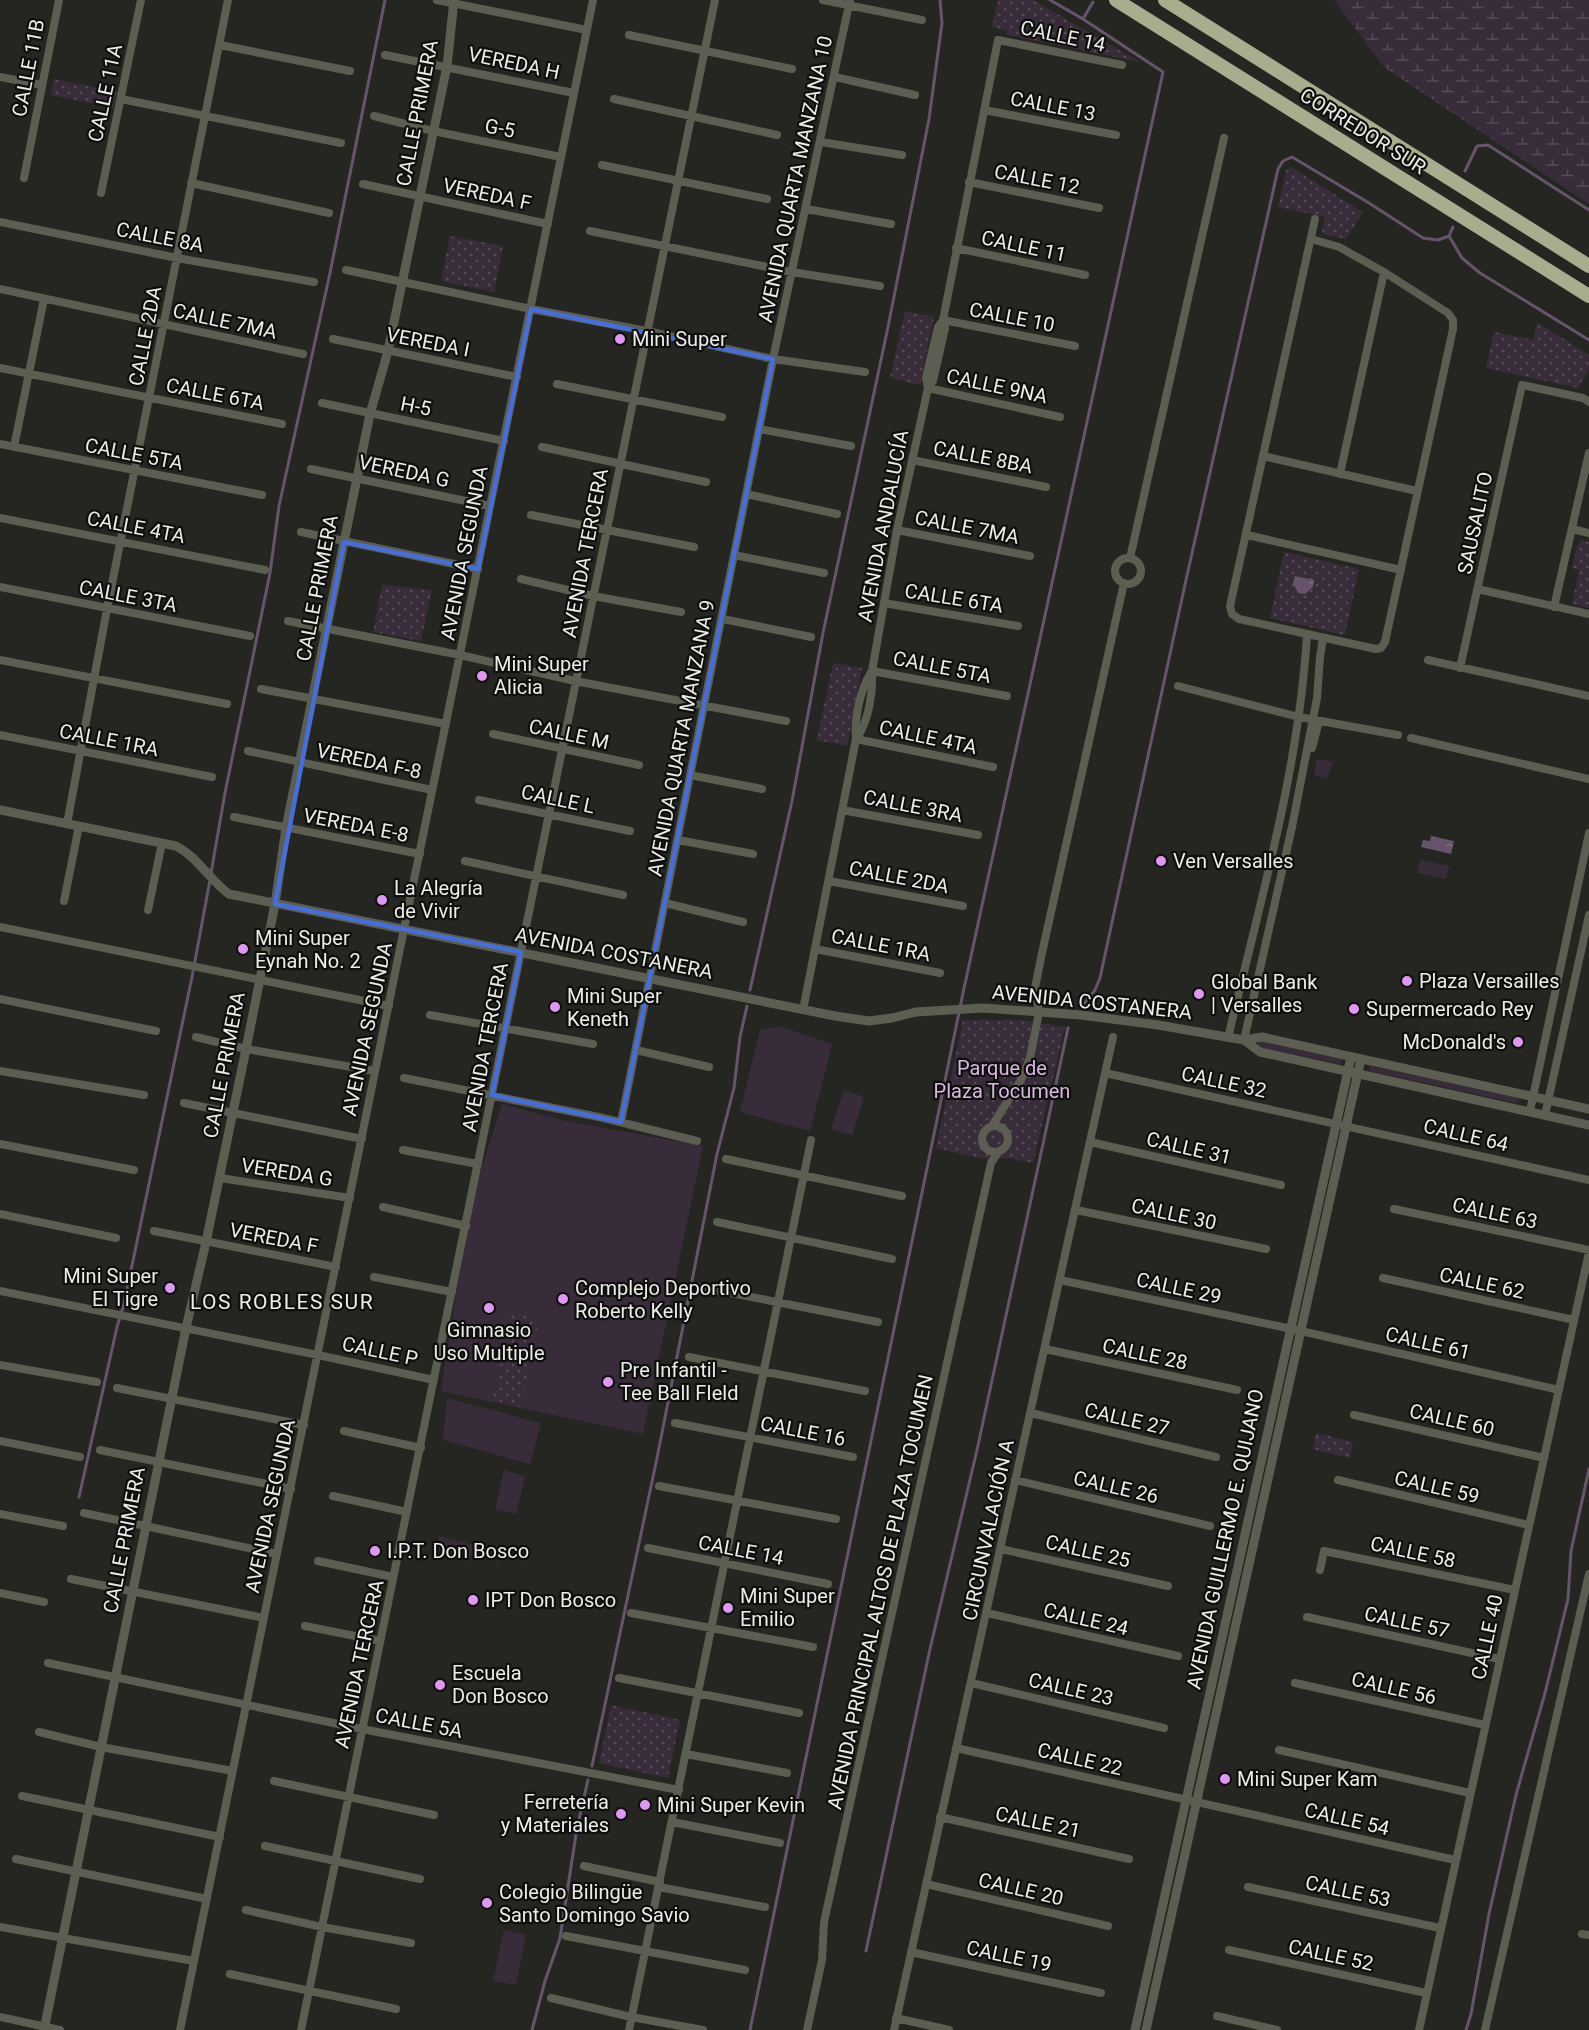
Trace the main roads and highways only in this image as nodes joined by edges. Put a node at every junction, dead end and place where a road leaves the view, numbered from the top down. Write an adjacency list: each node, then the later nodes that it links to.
1 (1116, 0): 4 (highway, CORREDOR SUR)
2 (1165, 0): 3 (highway, CORREDOR SUR)
3 (1589, 266)
4 (1589, 296)

